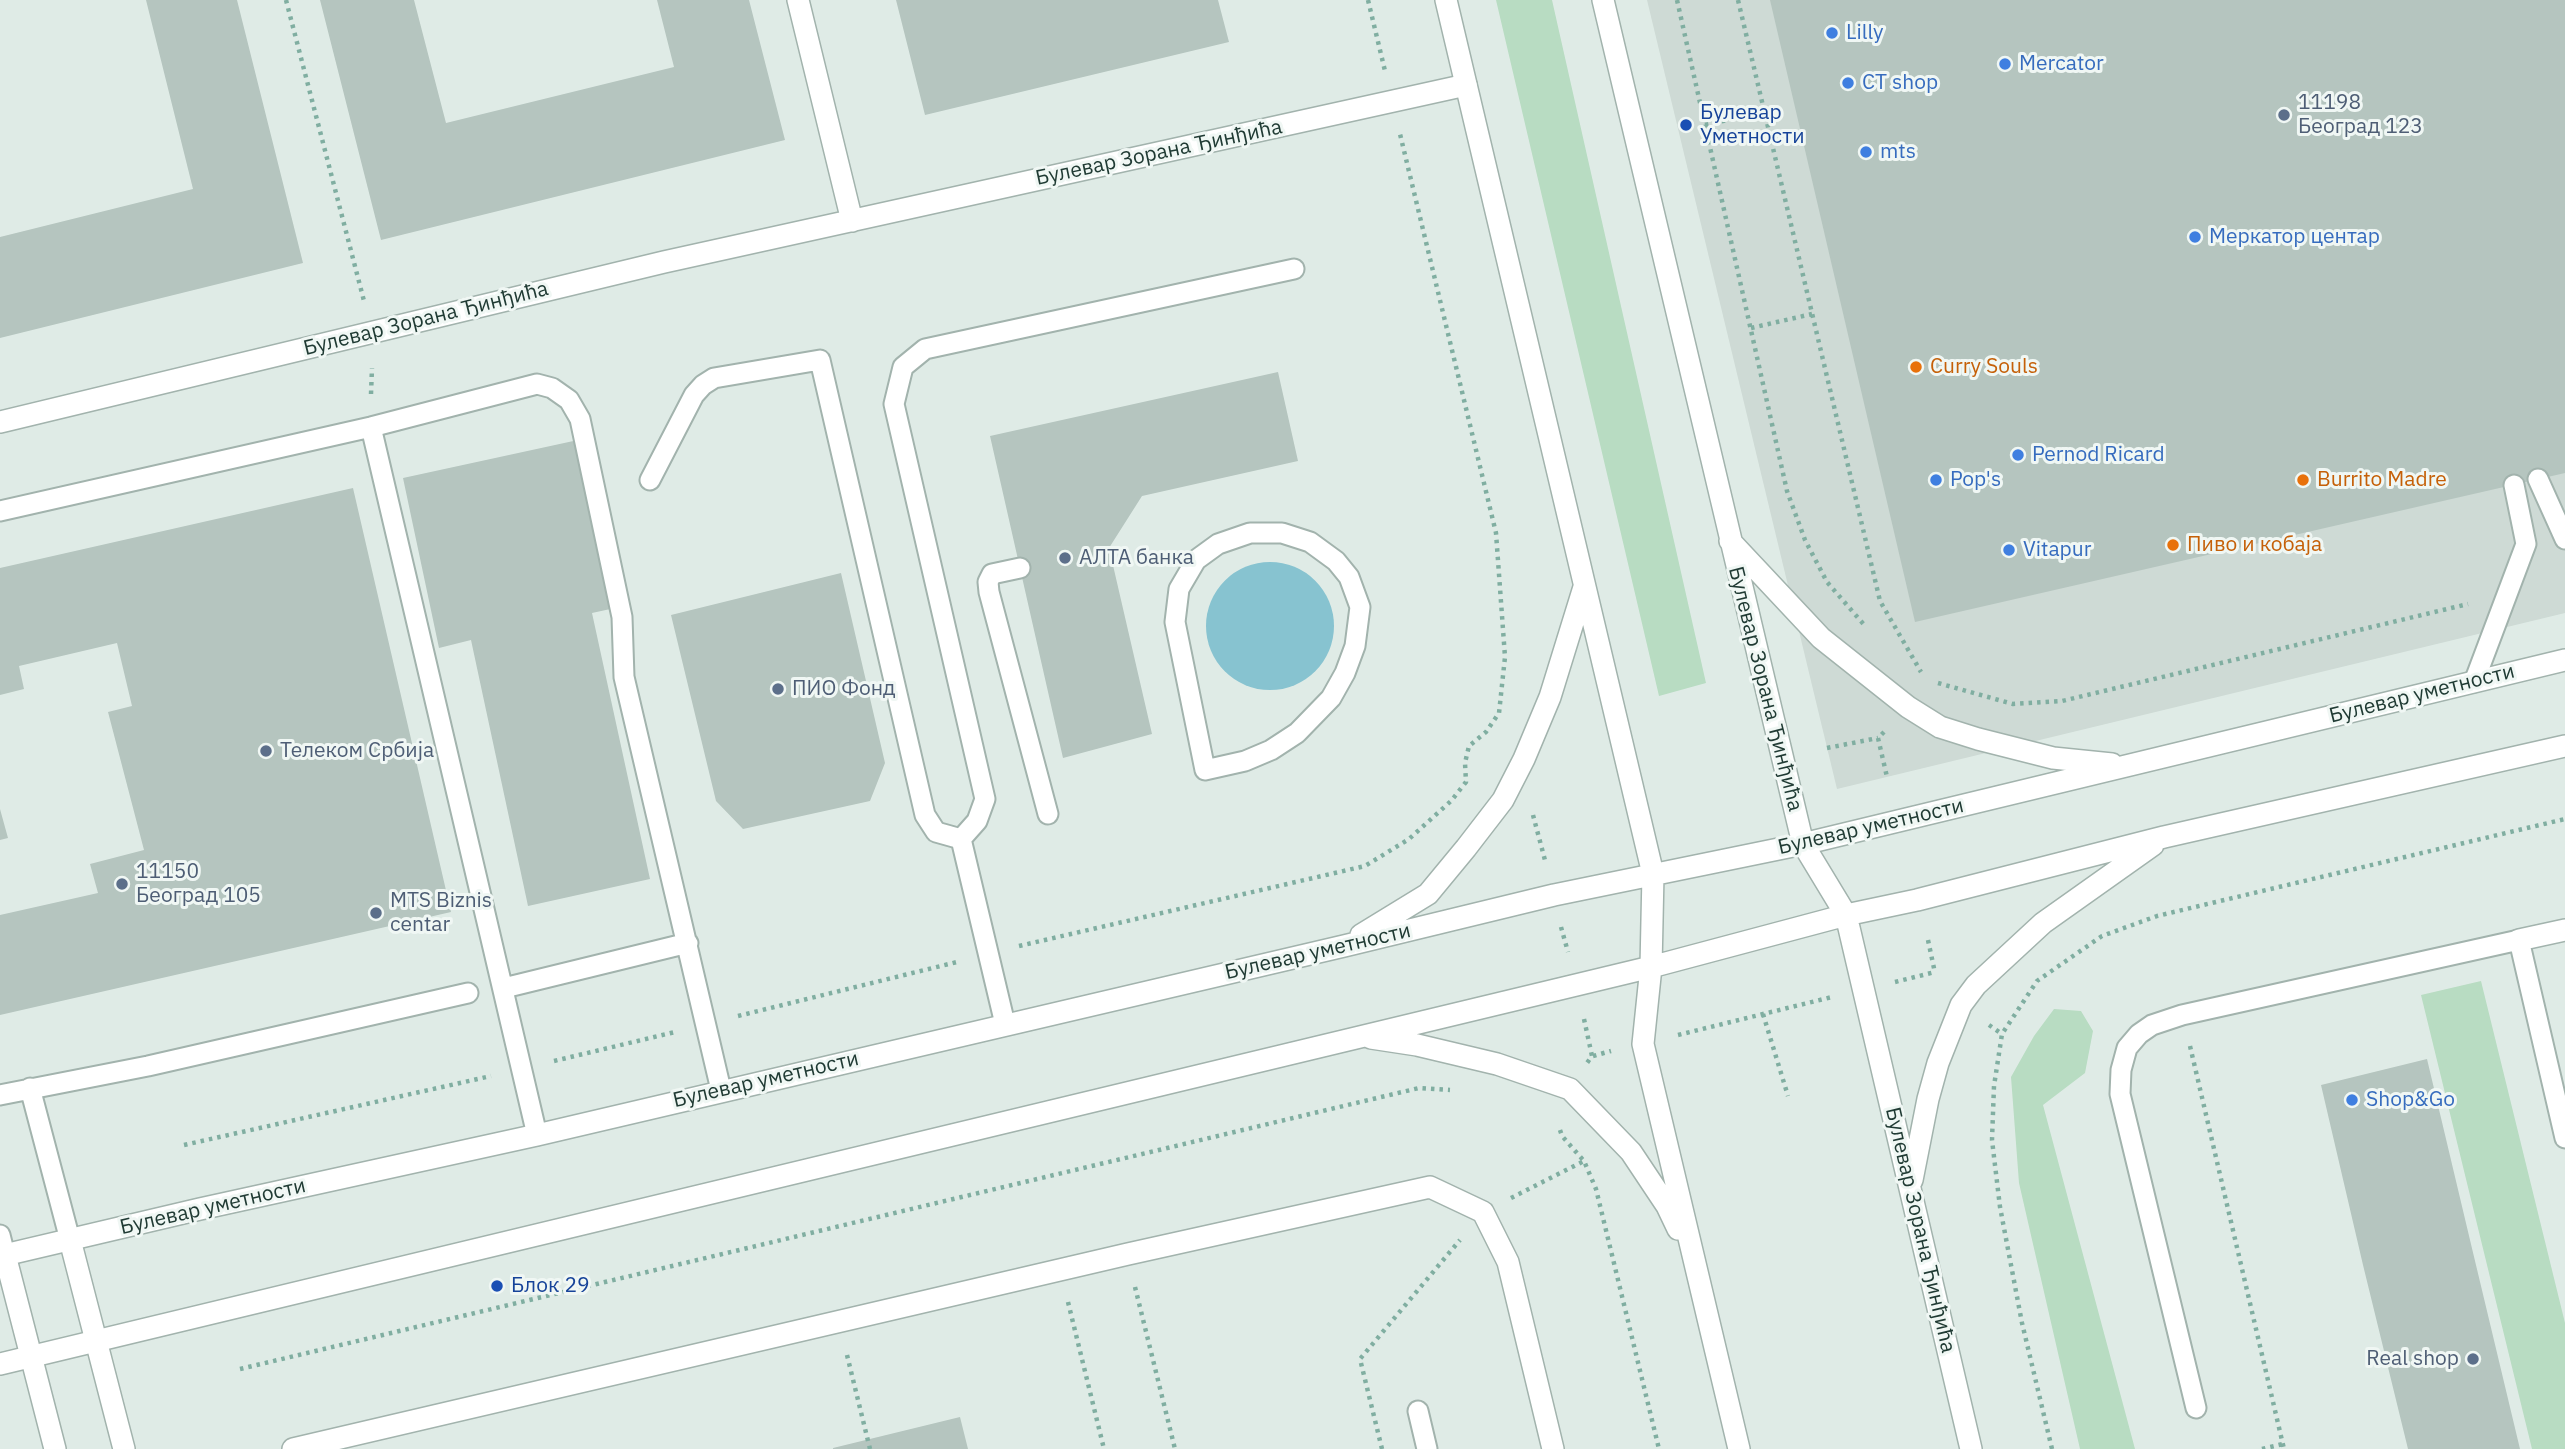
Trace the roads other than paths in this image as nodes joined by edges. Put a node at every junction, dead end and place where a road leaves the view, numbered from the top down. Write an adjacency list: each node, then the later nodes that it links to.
1 (798, 0): 5 (street)
2 (1446, 0): 4 (street)
3 (1603, 0): 14 (street, Булевар Зорана Ђинђића)
4 (1466, 85): 5 (street, Булевар Зорана Ђинђића); 16 (street)
5 (852, 221): 7 (street, Булевар Зорана Ђинђића)
6 (1294, 269): 24 (lane)
7 (0, 422)
8 (371, 427): 12 (lane); 30 (lane); 33 (lane)
9 (2538, 479): 13 (lane)
10 (650, 480): 24 (lane)
11 (2514, 485): 18 (lane)
12 (0, 511)
13 (2565, 538)
14 (1730, 541): 20 (street); 25 (street, Булевар Зорана Ђинђића)
15 (1020, 568): 22 (lane)
16 (1585, 586): 26 (street); 31 (street)
17 (2565, 660): 18 (street, Булевар уметности)
18 (2474, 682): 20 (street, Булевар уметности)
19 (2565, 746): 23 (street)
20 (2128, 765): 25 (street, Булевар уметности)
21 (1205, 770): 21 (lane)
22 (1048, 814)
23 (2164, 836): 27 (street); 42 (street)
24 (961, 839): 35 (lane)
25 (1803, 844): 26 (street, Булевар уметности); 27 (street, Булевар Зорана Ђинђића)
26 (1653, 874): 31 (street, Булевар уметности); 32 (street)
27 (1846, 915): 32 (street); 42 (street, Булевар Зорана Ђинђића)
28 (2565, 930): 29 (street)
29 (2519, 940): 41 (lane); 49 (lane)
30 (688, 943): 33 (lane); 38 (lane)
31 (1344, 946): 35 (street, Булевар уметности)
32 (1651, 967): 36 (street); 45 (street)
33 (504, 988): 40 (lane)
34 (468, 993): 37 (lane)
35 (1005, 1024): 38 (street, Булевар уметности)
36 (1362, 1037): 45 (street); 46 (street)
37 (30, 1088): 39 (lane); 43 (lane)
38 (722, 1090): 40 (street, Булевар уметности)
39 (0, 1095)
40 (537, 1135): 43 (street, Булевар уметности)
41 (2565, 1138)
42 (1910, 1189): 57 (street, Булевар Зорана Ђинђића)
43 (69, 1240): 44 (street, Булевар уметности); 46 (street)
44 (2, 1249): 47 (street, Булевар уметности)
45 (1693, 1258): 56 (street)
46 (96, 1342): 47 (street); 52 (street)
47 (31, 1357): 48 (street); 51 (street, Булевар уметности)
48 (0, 1364)
49 (2196, 1408)
50 (1418, 1410): 54 (lane)
51 (55, 1449)
52 (124, 1449)
53 (293, 1449): 55 (street)
54 (1427, 1449)
55 (1553, 1449)
56 (1739, 1449)
57 (1970, 1449)

